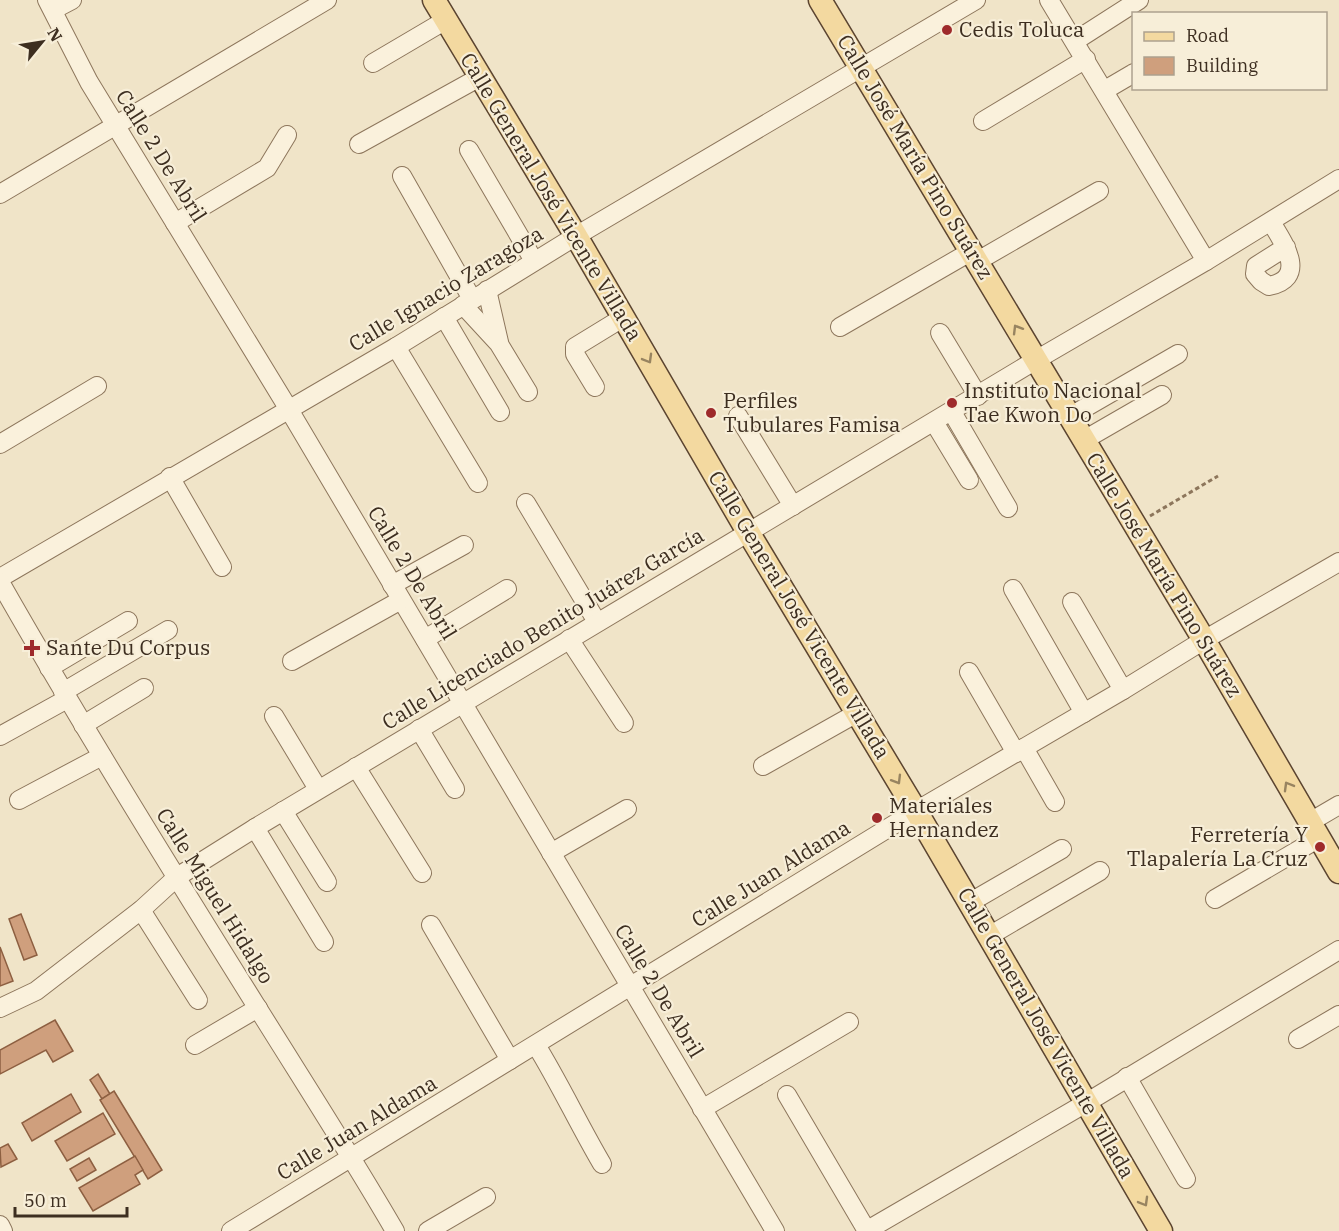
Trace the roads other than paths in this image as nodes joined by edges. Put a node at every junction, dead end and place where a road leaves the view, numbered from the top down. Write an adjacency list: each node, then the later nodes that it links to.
1 (72, 0): 8 (street)
2 (327, 0): 18 (street)
3 (434, 0): 9 (main road, Calle General José Vicente Villada)
4 (820, 0): 13 (main road, Calle José María Pino Suárez)
5 (976, 0): 13 (street, Calle Ignacio Zaragoza)
6 (1049, 0): 10 (street)
7 (1139, 0): 10 (street)
8 (50, 5): 18 (street, Calle 2 De Abril)
9 (446, 20): 12 (street); 15 (main road, Calle General José Vicente Villada)
10 (1075, 41): 11 (street)
11 (1086, 59): 16 (street); 17 (street)
12 (373, 63)
13 (862, 66): 28 (street, Calle Ignacio Zaragoza); 30 (main road, Calle José María Pino Suárez)
14 (1132, 74): 16 (street)
15 (480, 77): 20 (street); 28 (main road, Calle General José Vicente Villada)
16 (1105, 90): 32 (street)
17 (983, 121)
18 (116, 126): 25 (street); 26 (street, Calle 2 De Abril)
19 (286, 135): 26 (street)
20 (359, 144)
21 (469, 150): 31 (street)
22 (402, 176): 33 (street)
23 (1339, 179): 27 (street, Calle Licenciado Benito Juárez García)
24 (1099, 191): 30 (street)
25 (0, 194)
26 (175, 222): 47 (street, Calle 2 De Abril)
27 (1271, 222): 29 (street); 32 (street, Calle Licenciado Benito Juárez García)
28 (576, 236): 31 (street, Calle Ignacio Zaragoza); 35 (main road, Calle General José Vicente Villada)
29 (1286, 247)
30 (973, 257): 36 (street); 41 (main road, Calle José María Pino Suárez, one-way to 30)
31 (534, 261): 33 (street, Calle Ignacio Zaragoza)
32 (1206, 261): 41 (street, Calle Licenciado Benito Juárez García)
33 (474, 298): 34 (street, Calle Ignacio Zaragoza); 38 (street); 38 (street)
34 (444, 317): 39 (street, Calle Ignacio Zaragoza); 48 (street)
35 (624, 317): 43 (street); 61 (main road, Calle General José Vicente Villada, one-way to 61)
36 (840, 327)
37 (940, 333): 46 (street)
38 (499, 344): 44 (street)
39 (396, 346): 47 (street, Calle Ignacio Zaragoza); 57 (street)
40 (1178, 354): 51 (street)
41 (1036, 360): 46 (street, Calle Licenciado Benito Juárez García); 51 (main road, Calle José María Pino Suárez)
42 (96, 387): 54 (street)
43 (595, 387)
44 (528, 392)
45 (1162, 395): 53 (street)
46 (978, 396): 49 (street, Calle Licenciado Benito Juárez García)
47 (288, 408): 55 (street, Calle Ignacio Zaragoza); 68 (street, Calle 2 De Abril)
48 (500, 412)
49 (952, 412): 52 (street, Calle Licenciado Benito Juárez García); 60 (street)
50 (738, 416): 59 (street)
51 (1069, 417): 53 (main road, Calle José María Pino Suárez)
52 (934, 422): 56 (street); 59 (street, Calle Licenciado Benito Juárez García)
53 (1084, 440): 75 (main road, Calle José María Pino Suárez)
54 (0, 444)
55 (170, 477): 64 (street); 65 (street, Calle Ignacio Zaragoza)
56 (969, 480)
57 (478, 483)
58 (526, 503): 71 (street)
59 (793, 506): 61 (street, Calle Licenciado Benito Juárez García)
60 (1008, 508)
61 (748, 532): 71 (street, Calle Licenciado Benito Juárez García); 83 (main road, Calle General José Vicente Villada)
62 (464, 544): 68 (street)
63 (1339, 562): 75 (street, Calle Juan Aldama)
64 (222, 567)
65 (0, 580): 77 (street, Calle Miguel Hidalgo)
66 (507, 589): 73 (street)
67 (1013, 589): 84 (street)
68 (397, 592): 73 (street, Calle 2 De Abril); 76 (street)
69 (1072, 602): 80 (street)
70 (128, 621): 77 (street)
71 (597, 622): 74 (street, Calle Licenciado Benito Juárez García)
72 (168, 630): 81 (street)
73 (425, 639): 82 (street, Calle 2 De Abril)
74 (569, 639): 82 (street, Calle Licenciado Benito Juárez García); 86 (street)
75 (1204, 640): 80 (street, Calle Juan Aldama); 103 (main road, Calle José María Pino Suárez, one-way to 75)
76 (292, 661)
77 (49, 669): 81 (street, Calle Miguel Hidalgo)
78 (969, 672): 90 (street)
79 (144, 688): 87 (street)
80 (1123, 690): 84 (street, Calle Juan Aldama)
81 (65, 695): 87 (street, Calle Miguel Hidalgo); 89 (street)
82 (463, 703): 88 (street, Calle Licenciado Benito Juárez García); 105 (street, Calle 2 De Abril)
83 (857, 713): 92 (street); 101 (main road, Calle General José Vicente Villada, one-way to 101)
84 (1084, 713): 90 (street, Calle Juan Aldama)
85 (274, 716): 94 (street)
86 (624, 723)
87 (83, 725): 91 (street, Calle Miguel Hidalgo)
88 (419, 729): 93 (street, Calle Licenciado Benito Juárez García); 95 (street)
89 (0, 736)
90 (1020, 751): 97 (street); 101 (street, Calle Juan Aldama)
91 (102, 756): 96 (street); 109 (street, Calle Miguel Hidalgo)
92 (763, 766)
93 (356, 767): 94 (street, Calle Licenciado Benito Juárez García); 108 (street)
94 (318, 789): 100 (street, Calle Licenciado Benito Juárez García)
95 (455, 789)
96 (19, 800)
97 (1055, 802)
98 (1339, 805): 103 (street)
99 (627, 809): 105 (street)
100 (283, 811): 102 (street, Calle Licenciado Benito Juárez García); 110 (street)
101 (916, 811): 112 (main road, Calle General José Vicente Villada); 118 (street, Calle Juan Aldama)
102 (255, 828): 109 (street, Calle Licenciado Benito Juárez García); 116 (street)
103 (1315, 830): 107 (main road, Calle José María Pino Suárez); 111 (street)
104 (1062, 849): 112 (street)
105 (551, 853): 118 (street, Calle 2 De Abril)
106 (1100, 871): 115 (street)
107 (1339, 872)
108 (422, 873)
109 (177, 877): 113 (street, Calle Licenciado Benito Juárez García); 121 (street, Calle Miguel Hidalgo)
110 (327, 882)
111 (1215, 899)
112 (969, 903): 115 (main road, Calle General José Vicente Villada)
113 (141, 910): 119 (street); 120 (street, Calle Licenciado Benito Juárez García)
114 (430, 925): 127 (street)
115 (989, 936): 130 (main road, Calle General José Vicente Villada)
116 (324, 942)
117 (1339, 950): 128 (street)
118 (630, 988): 125 (street, Calle Juan Aldama); 131 (street, Calle 2 De Abril)
119 (198, 1000)
120 (0, 1008)
121 (258, 1008): 126 (street); 132 (street, Calle Miguel Hidalgo)
122 (1339, 1015): 124 (street)
123 (849, 1022): 131 (street)
124 (1298, 1039)
125 (536, 1045): 127 (street, Calle Juan Aldama); 133 (street)
126 (195, 1046)
127 (510, 1060): 132 (street, Calle Juan Aldama)
128 (1127, 1077): 130 (street); 134 (street)
129 (787, 1095): 142 (street)
130 (1086, 1103): 142 (street); 143 (main road, Calle General José Vicente Villada, one-way to 143)
131 (702, 1108): 141 (street, Calle 2 De Abril)
132 (352, 1156): 137 (street, Calle Juan Aldama); 139 (street, Calle Miguel Hidalgo)
133 (602, 1164)
134 (1186, 1179)
135 (486, 1197): 140 (street)
136 (0, 1226): 138 (street)
137 (240, 1229)
138 (3, 1231)
139 (395, 1231)
140 (428, 1231)
141 (775, 1231)
142 (867, 1231)
143 (1161, 1231)

